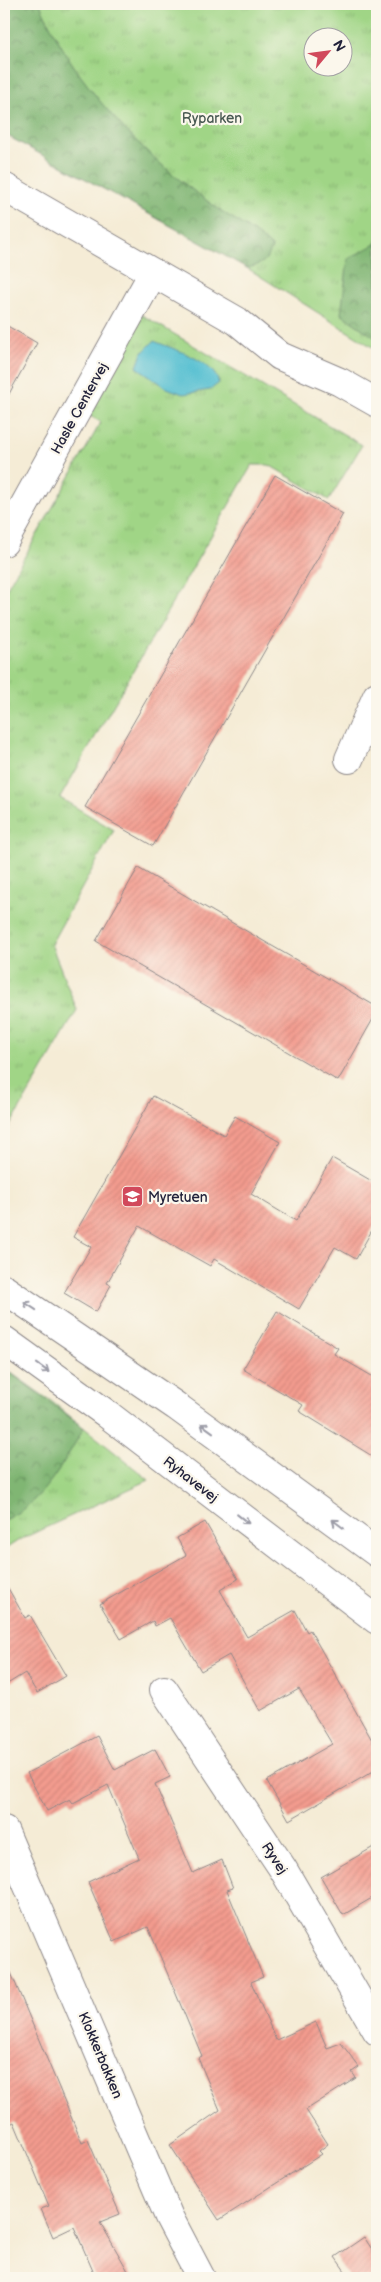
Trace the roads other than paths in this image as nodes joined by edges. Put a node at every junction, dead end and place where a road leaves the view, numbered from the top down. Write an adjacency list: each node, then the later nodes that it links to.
1 (4, 187): 2 (street)
2 (153, 273): 3 (street); 4 (street, Hasle Centervej)
3 (377, 403)
4 (4, 542)
5 (377, 696): 6 (street)
6 (349, 759)
7 (4, 1289): 9 (street, one-way to 7)
8 (4, 1340): 10 (street, Ryhavevej, one-way to 10)
9 (377, 1553)
10 (377, 1620)
11 (164, 1690): 13 (street, Ryvej)
12 (4, 1830): 14 (street, Klokkerbakken)
13 (377, 2031)
14 (201, 2278)

